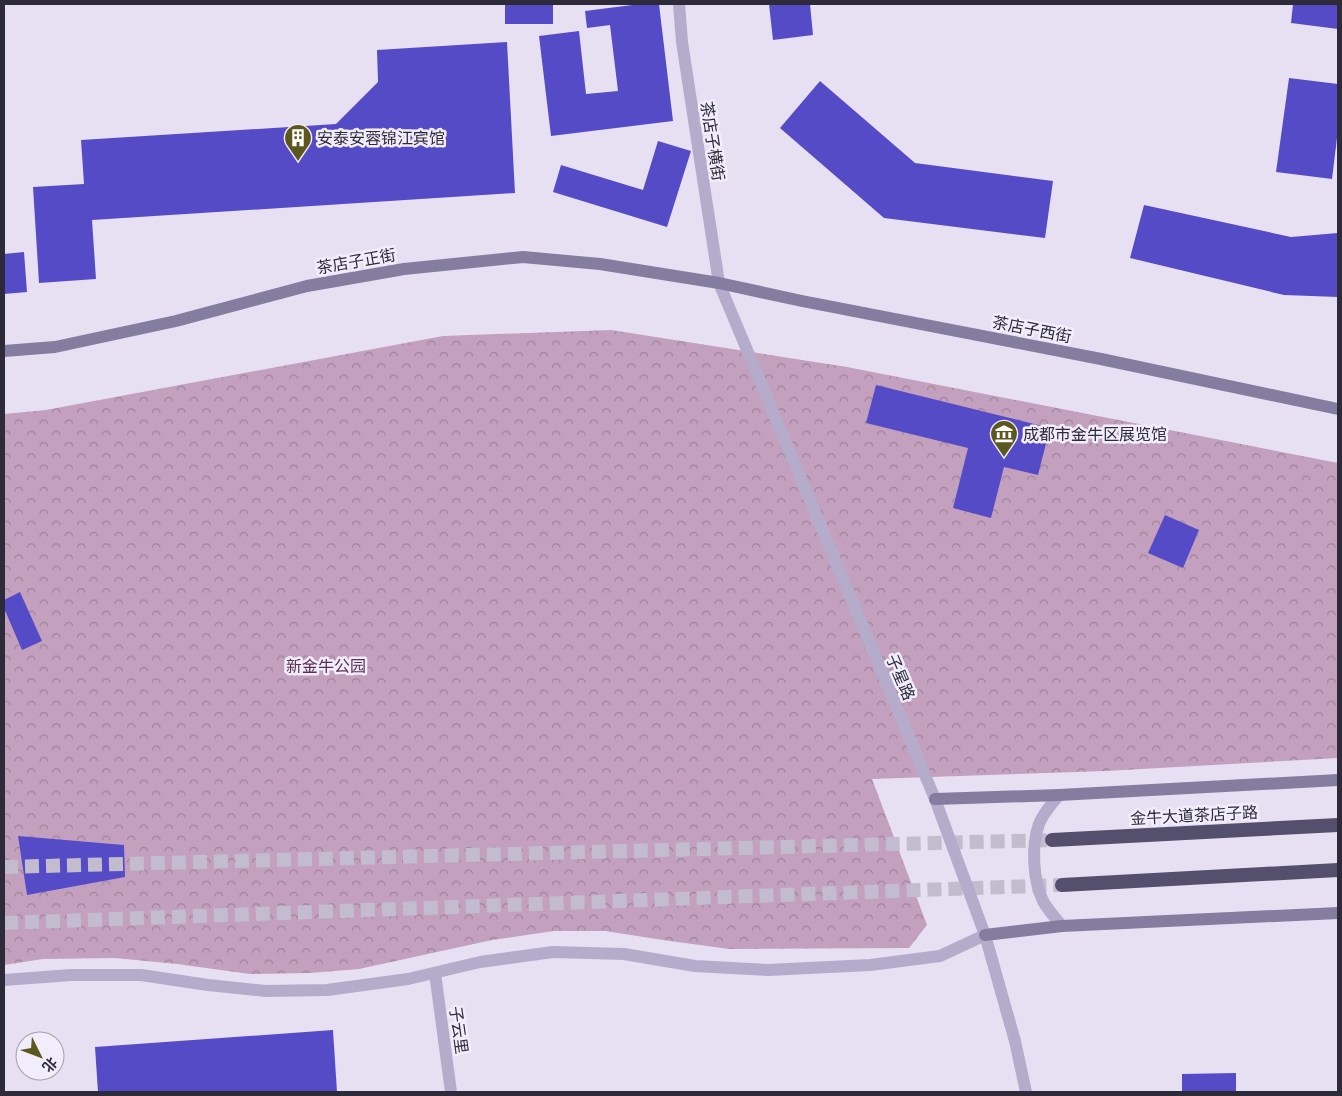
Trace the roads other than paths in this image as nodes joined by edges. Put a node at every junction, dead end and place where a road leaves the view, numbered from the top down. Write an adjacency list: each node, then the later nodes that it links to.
1 (679, 4): 2 (street, 茶店子横街)
2 (719, 283): 3 (main road, 茶店子正街); 4 (main road, 茶店子西街); 7 (street, 子星路)
3 (4, 351)
4 (1338, 409)
5 (1338, 780): 6 (main road)
6 (1059, 796): 7 (main road); 13 (street)
7 (935, 799): 14 (street, 子星路)
8 (1338, 825): 9 (highway, 金牛大道茶店子路)
9 (1052, 840)
10 (1338, 870): 11 (highway)
11 (1062, 885)
12 (1338, 912): 13 (main road)
13 (1062, 926): 14 (main road)
14 (985, 935): 15 (street); 18 (street, 子星路)
15 (435, 973): 16 (street); 17 (street, 子云里)
16 (4, 980)
17 (451, 1092)
18 (1026, 1092)

